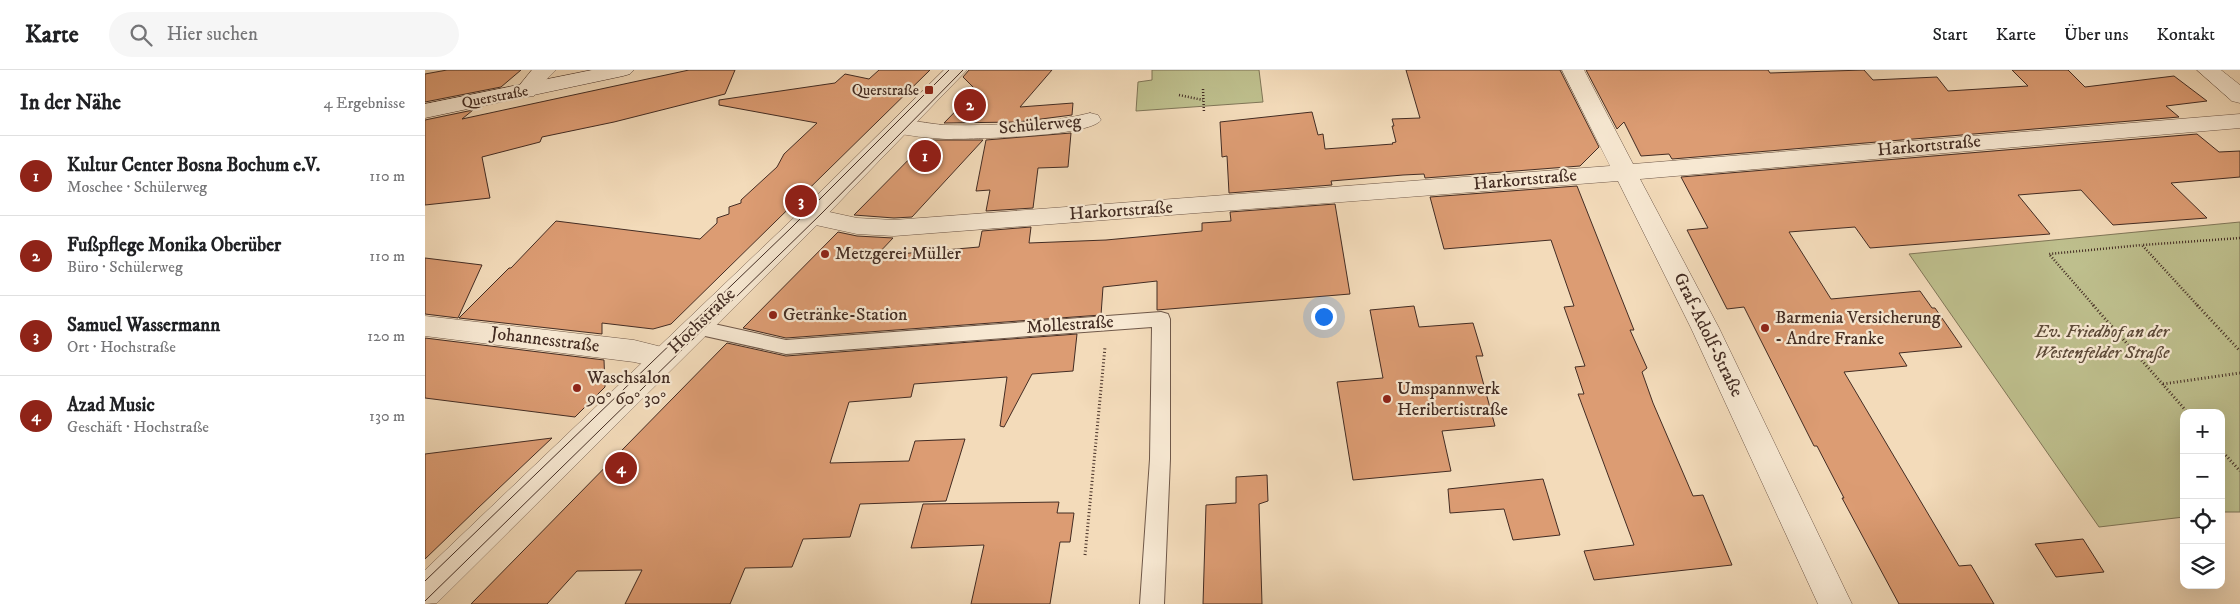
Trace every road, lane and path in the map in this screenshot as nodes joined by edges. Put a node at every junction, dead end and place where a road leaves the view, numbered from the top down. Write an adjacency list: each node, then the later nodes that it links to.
1 (545, 70): 7 (street)
2 (623, 70): 7 (street, Querstraße)
3 (956, 70): 15 (street, Hochstraße)
4 (1573, 70): 16 (street, Graf-Adolf-Straße)
5 (2208, 70): 9 (street)
6 (1203, 89): 10 (path)
7 (527, 91): 11 (street, Querstraße)
8 (1179, 95): 10 (path)
9 (2240, 96)
10 (1203, 100): 12 (path)
11 (425, 111)
12 (1204, 113)
13 (1090, 120): 15 (street, Schülerweg)
14 (2240, 121): 16 (street, Harkortstraße)
15 (900, 127): 17 (street, Hochstraße)
16 (1626, 171): 17 (street, Harkortstraße); 33 (street, Graf-Adolf-Straße)
17 (811, 216): 22 (street, Hochstraße)
18 (2240, 238): 19 (path)
19 (2142, 245): 23 (path); 26 (path)
20 (1107, 322): 22 (lane, Mollestraße); 30 (path); 32 (lane, Mollestraße)
21 (425, 326): 24 (street, Johannesstraße)
22 (696, 327): 24 (street, Hochstraße)
23 (2240, 351)
24 (664, 358): 31 (street, Hochstraße)
25 (2240, 373): 26 (path)
26 (2163, 384): 27 (path)
27 (2185, 409)
28 (2225, 454): 29 (path)
29 (2240, 471)
30 (1085, 555)
31 (425, 592)
32 (1152, 604)
33 (1835, 604)

